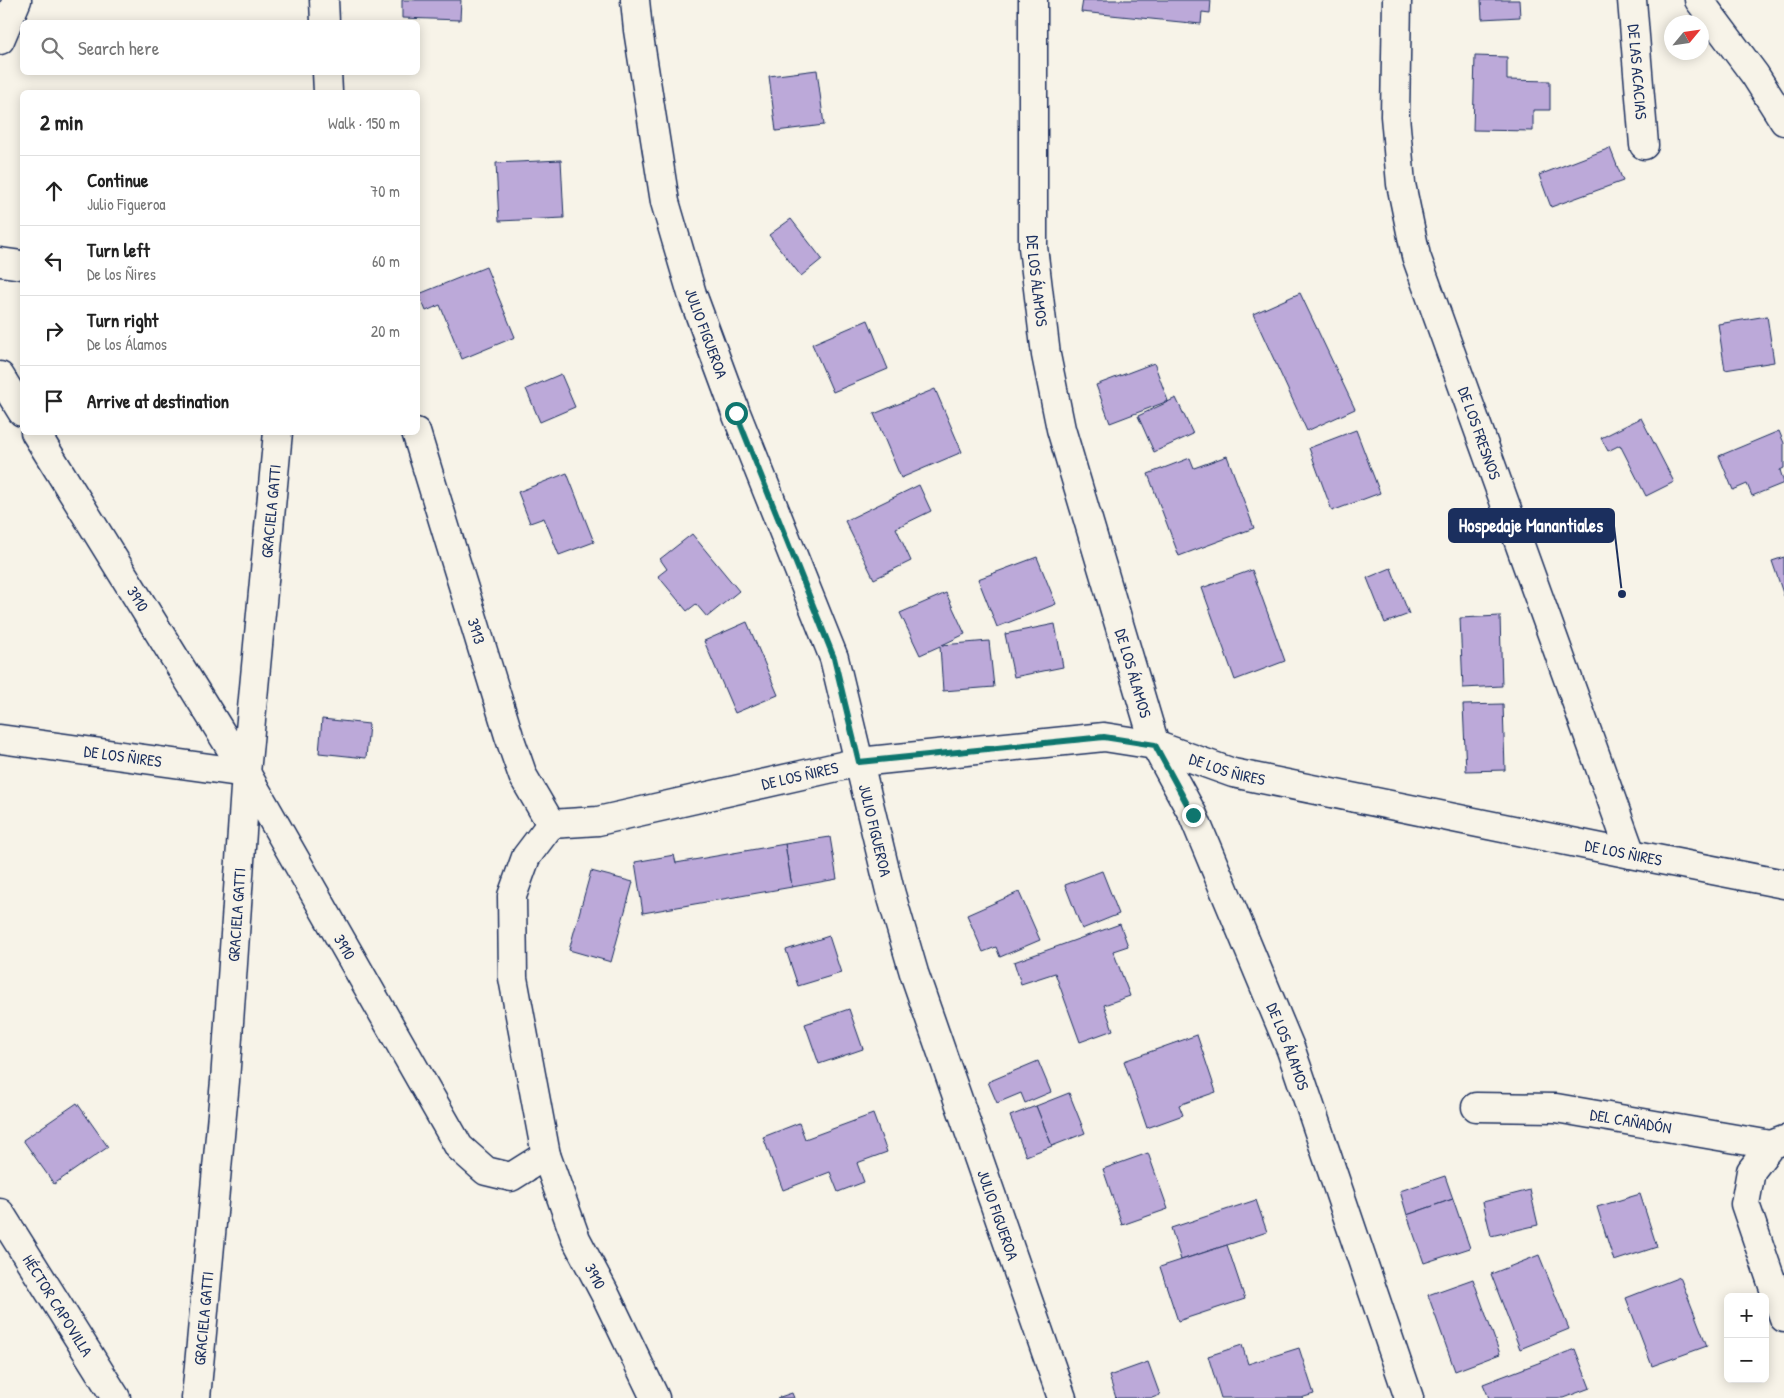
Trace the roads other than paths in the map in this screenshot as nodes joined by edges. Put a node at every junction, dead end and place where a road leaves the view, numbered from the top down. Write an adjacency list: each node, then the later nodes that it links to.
1 (17, 0): 9 (street)
2 (324, 0): 8 (street)
3 (635, 0): 23 (street, JULIO FIGUEROA)
4 (1034, 0): 22 (street, DE LOS ÁLAMOS)
5 (1397, 0): 26 (street, DE LOS FRESNOS)
6 (1632, 0): 13 (street, DE LAS ACACIAS)
7 (1699, 0): 12 (street)
8 (325, 20)
9 (0, 40)
10 (327, 75): 11 (street)
11 (328, 90)
12 (1784, 121)
13 (1644, 146)
14 (0, 262): 15 (street)
15 (20, 265)
16 (0, 376): 17 (street)
17 (20, 409)
18 (37, 435): 24 (street, 3910)
19 (278, 435): 24 (street, GRACIELA GATTI)
20 (417, 435): 25 (street, 3913)
21 (0, 739): 24 (street, DE LOS ÑIRES)
22 (1155, 745): 23 (street, DE LOS ÑIRES); 26 (street, DE LOS ÑIRES); 37 (street, DE LOS ÁLAMOS)
23 (859, 762): 25 (street, DE LOS ÑIRES); 36 (street, JULIO FIGUEROA)
24 (246, 773): 30 (street, 3910); 34 (street, GRACIELA GATTI)
25 (551, 824): 30 (street)
26 (1631, 854): 27 (street, DE LOS ÑIRES)
27 (1784, 884)
28 (1476, 1107): 29 (street, DEL CAÑADÓN)
29 (1778, 1143): 32 (street)
30 (546, 1154): 35 (street, 3910)
31 (0, 1213): 33 (street, HÉCTOR CAPOVILLA)
32 (1784, 1318)
33 (116, 1398)
34 (196, 1398)
35 (654, 1398)
36 (1062, 1398)
37 (1409, 1398)

